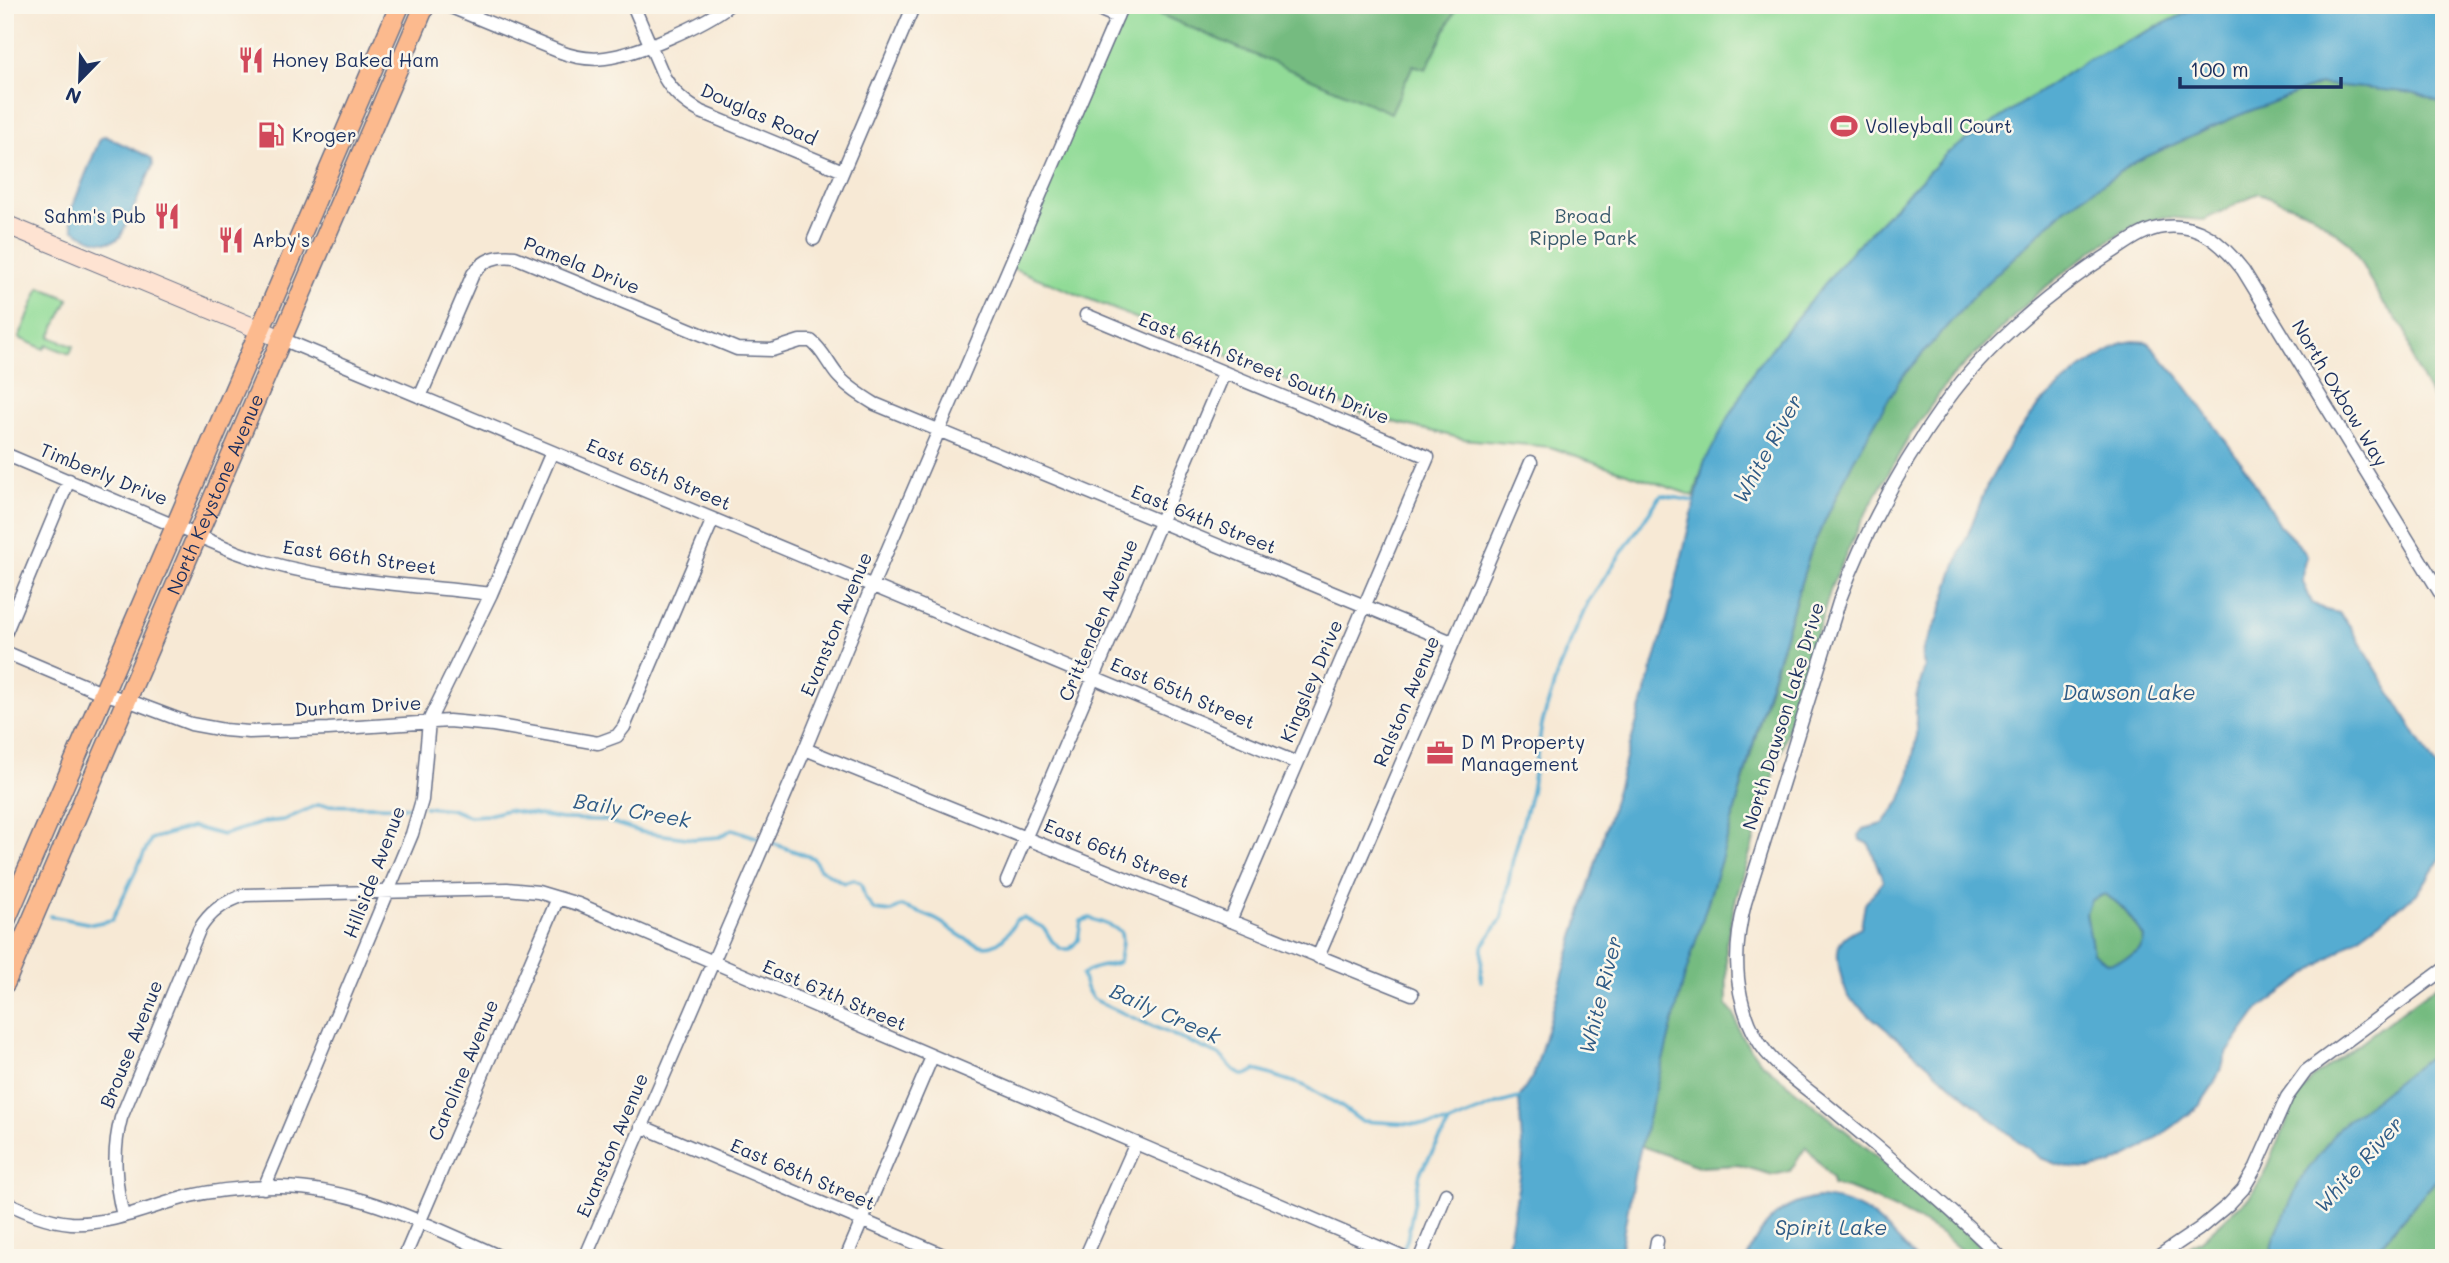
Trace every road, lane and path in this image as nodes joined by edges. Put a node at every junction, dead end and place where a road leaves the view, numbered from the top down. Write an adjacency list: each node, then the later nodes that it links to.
1 (400, 5): 15 (main road, North Keystone Avenue)
2 (425, 5): 16 (main road, North Keystone Avenue)
3 (446, 5): 9 (street)
4 (633, 5): 9 (street, Douglas Road)
5 (729, 5): 9 (street)
6 (914, 5): 10 (street)
7 (1089, 5): 8 (street)
8 (1119, 11): 20 (street, Evanston Avenue)
9 (649, 44): 10 (street, Douglas Road)
10 (843, 171): 13 (street)
11 (5, 224): 15 (street, East 65th Street)
12 (2186, 228): 31 (street, North Oxbow Way); 72 (street, North Dawson Lake Drive)
13 (814, 239)
14 (1086, 315): 18 (street, East 64th Street South Drive)
15 (260, 330): 16 (street, East 65th Street); 28 (main road, North Keystone Avenue)
16 (282, 339): 19 (street, East 65th Street); 28 (main road, North Keystone Avenue)
17 (806, 340): 19 (street, Pamela Drive); 20 (street, East 64th Street)
18 (1224, 373): 23 (street, East 64th Street South Drive); 27 (street, Crittenden Avenue)
19 (420, 397): 21 (street, East 65th Street)
20 (940, 431): 27 (street, East 64th Street); 29 (street, Evanston Avenue)
21 (552, 452): 26 (street, East 65th Street); 30 (street, Hillside Avenue)
22 (5, 454): 25 (street, Timberly Drive)
23 (1428, 457): 32 (street, Kingsley Drive)
24 (1531, 461): 34 (street, Ralston Avenue)
25 (69, 480): 28 (street, Timberly Drive); 33 (street)
26 (713, 519): 29 (street, East 65th Street); 38 (street, Durham Drive)
27 (1161, 522): 32 (street, East 64th Street); 36 (street, Crittenden Avenue)
28 (187, 530): 30 (street, East 66th Street); 37 (main road, North Keystone Avenue)
29 (872, 586): 36 (street, East 65th Street); 39 (street, Evanston Avenue)
30 (491, 594): 38 (street, Hillside Avenue)
31 (2444, 599)
32 (1364, 606): 34 (street, East 64th Street); 40 (street, Kingsley Drive)
33 (5, 634)
34 (1452, 642): 48 (street, Ralston Avenue)
35 (5, 652): 37 (street, Durham Drive)
36 (1094, 678): 40 (street, East 65th Street); 41 (street, Crittenden Avenue)
37 (115, 697): 38 (street, Durham Drive); 47 (main road, North Keystone Avenue); 51 (main road, North Keystone Avenue)
38 (429, 722): 43 (street, Hillside Avenue)
39 (805, 749): 41 (street, East 66th Street); 49 (street, Evanston Avenue)
40 (1297, 764): 46 (street, Kingsley Drive)
41 (1027, 836): 42 (street, Crittenden Avenue); 46 (street, East 66th Street)
42 (1007, 881)
43 (389, 892): 44 (street, East 67th Street); 45 (street, East 67th Street); 56 (street, Hillside Avenue)
44 (558, 898): 49 (street, East 67th Street); 61 (street, Caroline Avenue)
45 (227, 901): 59 (street, Brouse Avenue)
46 (1230, 921): 48 (street, East 66th Street)
47 (5, 922)
48 (1318, 957): 52 (street, East 66th Street)
49 (712, 962): 53 (street, East 67th Street); 54 (street, Evanston Avenue)
50 (2444, 969): 73 (street)
51 (5, 983)
52 (1412, 994)
53 (932, 1057): 55 (street, East 67th Street); 60 (street)
54 (641, 1126): 60 (street, East 68th Street); 65 (street, Evanston Avenue)
55 (1136, 1143): 68 (street); 69 (street, East 67th Street)
56 (264, 1188): 59 (street); 61 (street)
57 (1446, 1194): 70 (street)
58 (5, 1202): 59 (street)
59 (123, 1216)
60 (862, 1220): 66 (street); 67 (street, East 68th Street)
61 (419, 1222): 63 (street, Caroline Avenue); 64 (street)
62 (1657, 1241): 71 (street)
63 (404, 1258)
64 (503, 1258)
65 (585, 1258)
66 (846, 1258)
67 (950, 1258)
68 (1085, 1258)
69 (1404, 1258)
70 (1420, 1258)
71 (1654, 1258)
72 (2001, 1258)
73 (2156, 1258)

